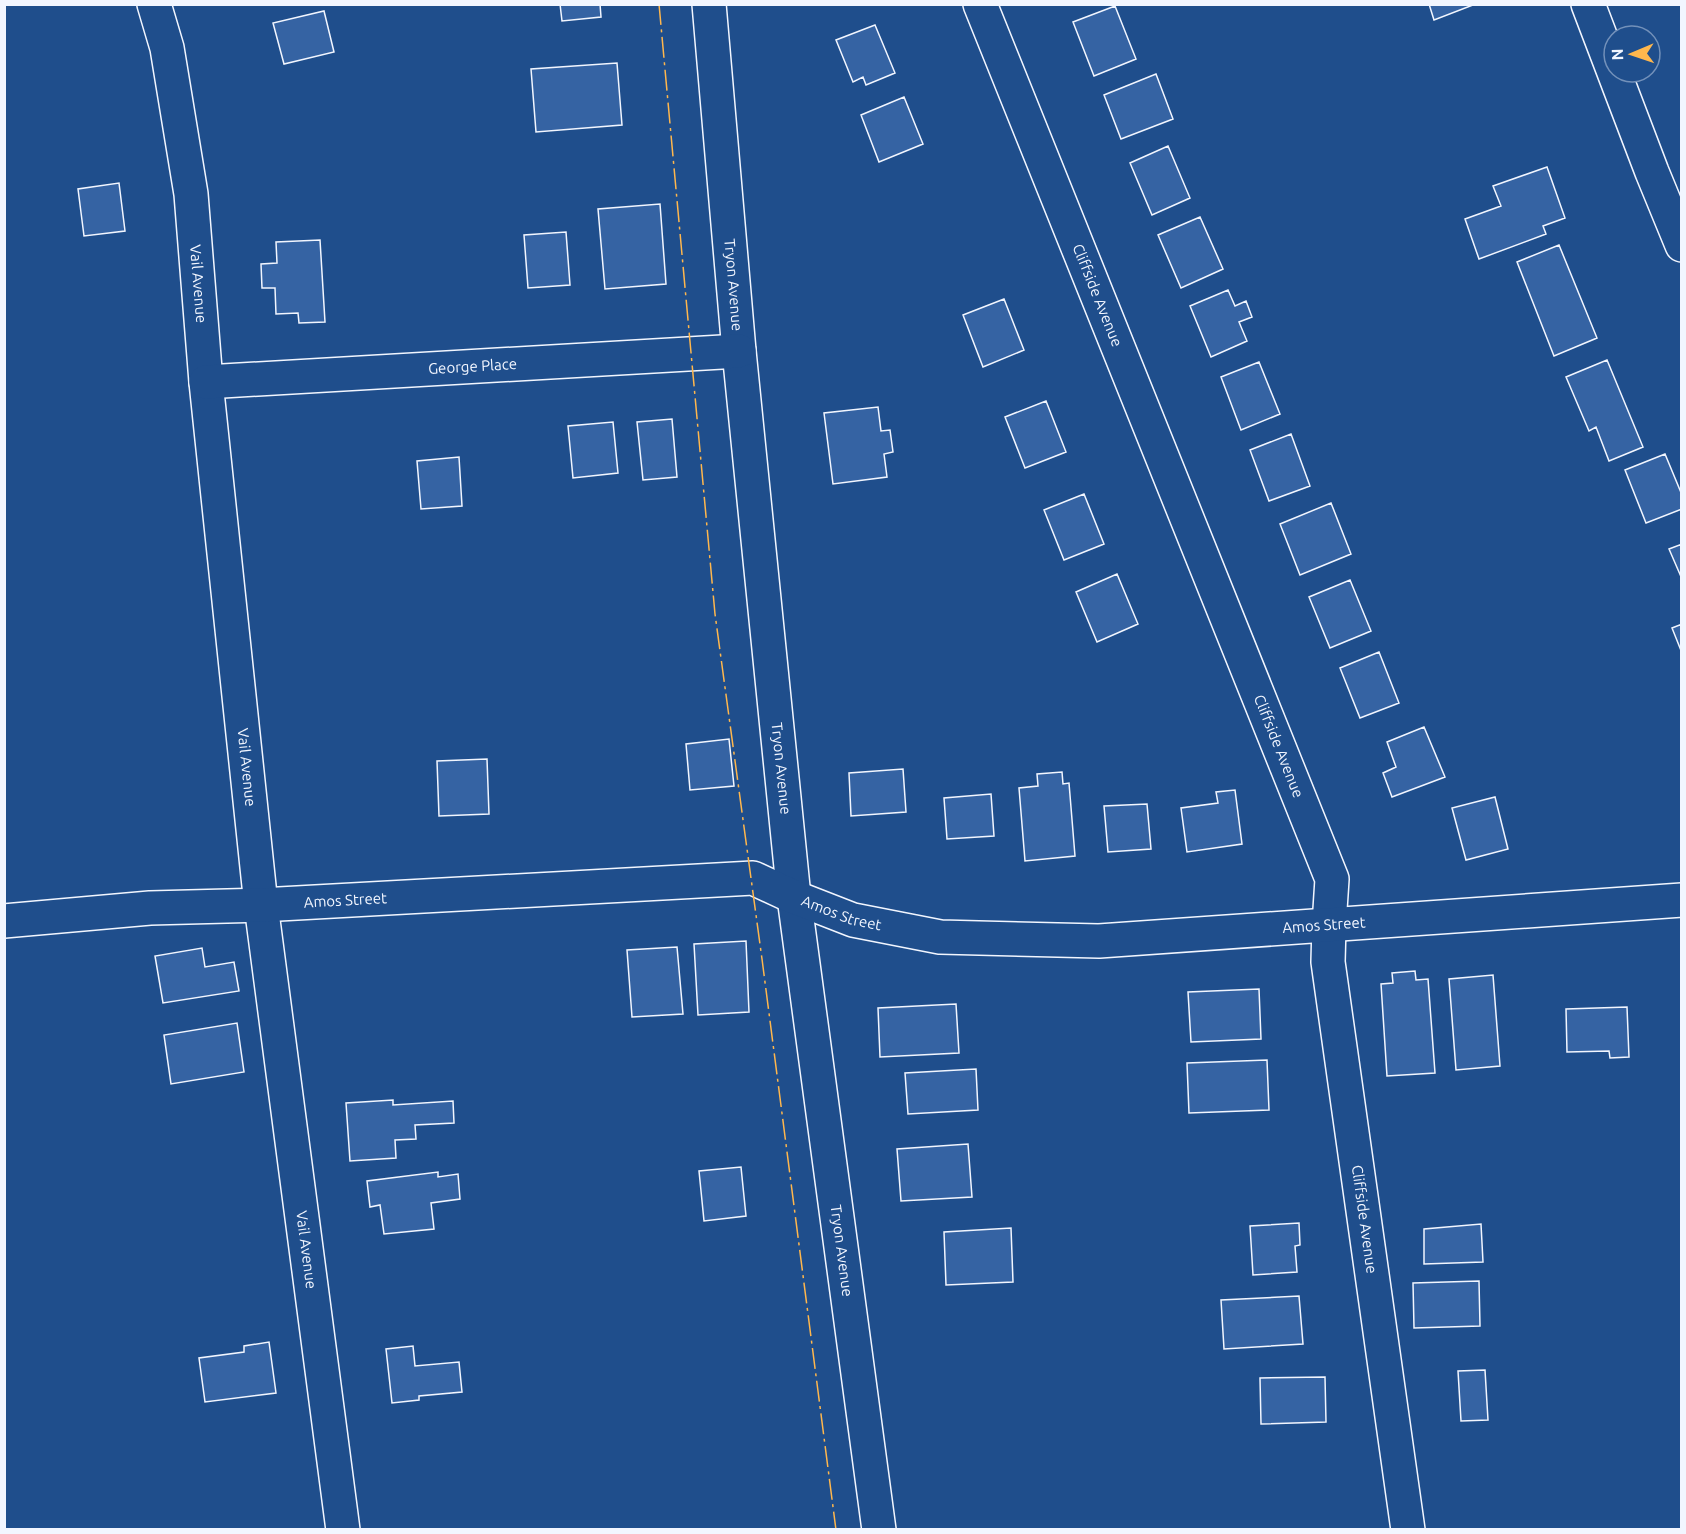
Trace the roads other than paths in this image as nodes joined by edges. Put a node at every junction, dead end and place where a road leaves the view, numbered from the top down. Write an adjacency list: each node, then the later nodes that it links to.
1 (154, 4): 7 (street, Vail Avenue)
2 (709, 4): 6 (street, Tryon Avenue)
3 (980, 4): 12 (street, Cliffside Avenue)
4 (1588, 4): 5 (street)
5 (1682, 245)
6 (739, 351): 7 (street, George Place); 8 (street, Tryon Avenue)
7 (207, 382): 10 (street, Vail Avenue)
8 (794, 897): 10 (street, Amos Street); 12 (street, Amos Street); 14 (street, Tryon Avenue)
9 (1682, 900): 12 (street, Amos Street)
10 (261, 905): 11 (street, Amos Street); 13 (street, Vail Avenue)
11 (4, 921)
12 (1329, 925): 15 (street, Cliffside Avenue)
13 (344, 1530)
14 (879, 1530)
15 (1407, 1530)

